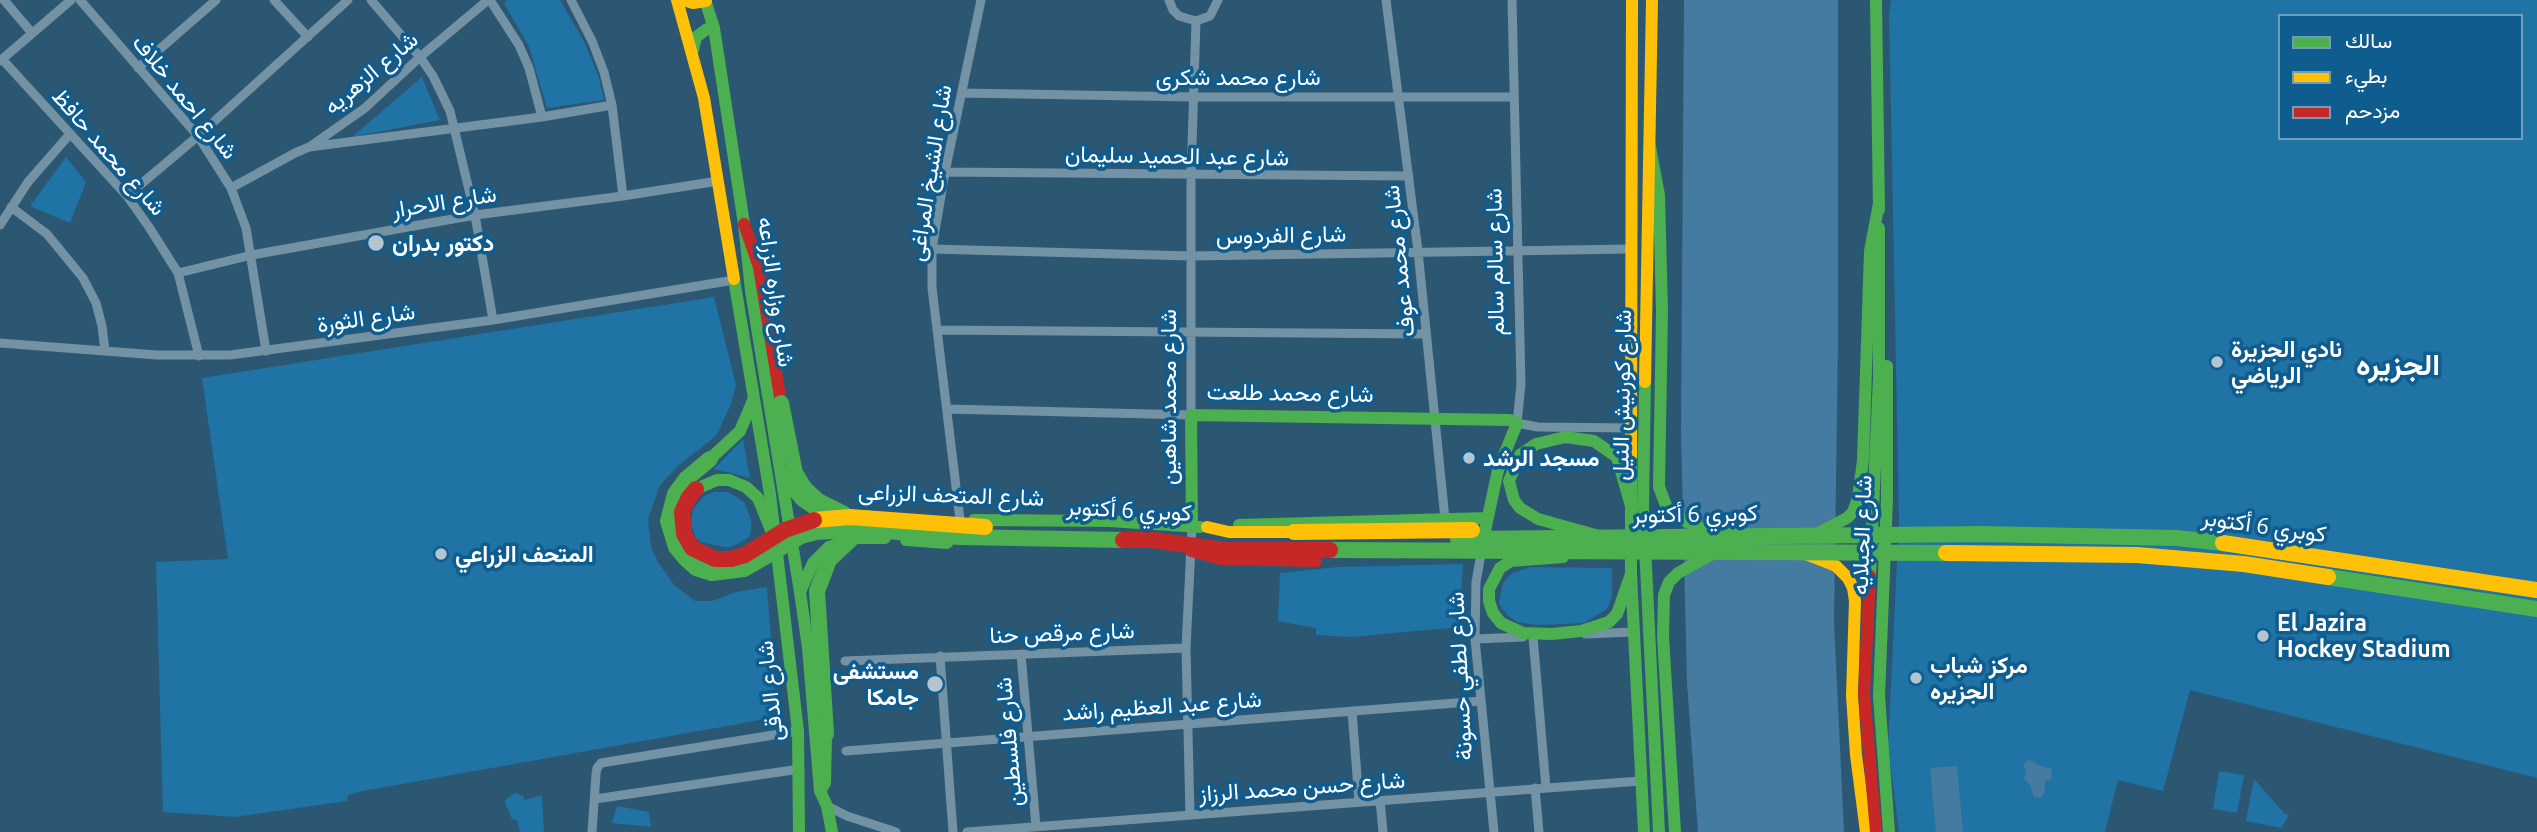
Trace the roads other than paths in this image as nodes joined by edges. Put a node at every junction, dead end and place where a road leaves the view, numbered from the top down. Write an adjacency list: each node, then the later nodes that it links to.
1 (4, 0): 23 (street)
2 (71, 0): 23 (street)
3 (80, 0): 28 (street, شارع احمد خلاف)
4 (216, 0): 28 (street)
5 (274, 0): 24 (street)
6 (348, 0): 24 (street)
7 (371, 0): 26 (street)
8 (489, 0): 26 (street, شارع الزهريه); 34 (street)
9 (571, 0): 33 (street)
10 (677, 0): 25 (main road, شارع وزاره الزراعه)
11 (684, 0): 12 (main road)
12 (707, 0): 22 (main road, شارع وزاره الزراعه)
13 (981, 0): 29 (street, شارع الشيخ المراغى)
14 (1170, 0): 21 (street)
15 (1219, 0): 21 (street)
16 (1386, 0): 30 (street, شارع محمد عوف)
17 (1512, 0): 32 (street, شارع سالم سالم)
18 (1632, 0): 54 (main road, شارع كورنيش النيل)
19 (1652, 0): 38 (main road, شارع كورنيش النيل)
20 (1876, 0): 47 (main road, شارع الجبلايه)
21 (1196, 21): 31 (street, شارع محمد شاهين)
22 (714, 28): 25 (main road); 50 (main road, شارع وزاره الزراعه)
23 (32, 33): 27 (street)
24 (308, 37): 37 (street)
25 (693, 50): 43 (main road, شارع وزاره الزراعه)
26 (420, 57): 35 (street); 39 (street, شارع الزهريه)
27 (1, 60): 36 (street, شارع محمد حافظ)
28 (138, 68): 37 (street, شارع احمد خلاف)
29 (962, 93): 31 (street, شارع محمد شكرى); 40 (street, شارع الشيخ المراغى)
30 (1400, 96): 31 (street, شارع محمد شكرى); 32 (street, شارع محمد شكرى); 42 (street, شارع محمد عوف)
31 (1193, 97): 41 (street, شارع محمد شاهين)
32 (1514, 97): 55 (street, شارع سالم سالم)
33 (612, 105): 34 (street); 46 (street)
34 (542, 117): 35 (street)
35 (456, 129): 39 (street); 49 (street)
36 (70, 134): 45 (street, شارع محمد حافظ); 48 (street)
37 (198, 136): 44 (street, شارع احمد خلاف); 45 (street)
38 (1650, 146): 87 (main road); 134 (main road, شارع كورنيش النيل)
39 (309, 147): 44 (street)
40 (945, 172): 41 (street, شارع عبد الحميد سليمان); 53 (street, شارع الشيخ المراغى)
41 (1191, 176): 42 (street, شارع عبد الحميد سليمان); 58 (street, شارع محمد شاهين)
42 (1409, 176): 56 (street, شارع محمد عوف)
43 (718, 181): 46 (street, شارع الاحرار); 60 (main road, شارع وزاره الزراعه)
44 (231, 188): 57 (street, شارع احمد خلاف)
45 (127, 196): 59 (street, شارع محمد حافظ)
46 (623, 196): 49 (street, شارع الاحرار)
47 (1879, 203): 52 (main road, شارع الجبلايه); 84 (main road)
48 (10, 207): 51 (street); 66 (street)
49 (475, 215): 57 (street, شارع الاحرار); 61 (street)
50 (744, 223): 75 (main road, شارع وزاره الزراعه); 78 (main road, bridge)
51 (0, 225)
52 (1880, 240): 137 (main road, شارع الجبلايه); 138 (main road, شارع الجبلايه)
53 (932, 249): 58 (street, شارع الفردوس); 62 (street, شارع الشيخ المراغى)
54 (1630, 249): 55 (street, شارع الفردوس); 74 (main road, شارع كورنيش النيل)
55 (1517, 250): 56 (street, شارع الفردوس); 73 (street, شارع سالم سالم)
56 (1418, 251): 58 (street, شارع الفردوس); 64 (street, شارع محمد عوف)
57 (252, 256): 59 (street, شارع الاحرار); 67 (street, شارع احمد خلاف)
58 (1191, 256): 63 (street, شارع محمد شاهين)
59 (178, 273): 68 (street, شارع محمد حافظ)
60 (734, 280): 61 (street, شارع الثورة); 69 (main road, شارع وزاره الزراعه)
61 (494, 320): 67 (street, شارع الثورة)
62 (937, 330): 63 (street); 70 (street, شارع الشيخ المراغى)
63 (1191, 333): 64 (street); 71 (street, شارع محمد شاهين)
64 (1426, 334): 72 (street, شارع محمد عوف)
65 (0, 343): 66 (street, شارع الثورة)
66 (105, 351): 68 (street, شارع الثورة)
67 (266, 351): 68 (street, شارع الثورة)
68 (200, 356)
69 (754, 398): 83 (main road, bridge); 88 (main road, شارع وزاره الزراعه)
70 (947, 409): 71 (street, شارع محمد طلعت); 81 (street, شارع الشيخ المراغى)
71 (1191, 415): 72 (main road, شارع محمد طلعت); 82 (main road, شارع محمد شاهين)
72 (1433, 417): 73 (main road, شارع محمد طلعت); 80 (street, شارع محمد عوف)
73 (1517, 423): 74 (street, شارع محمد طلعت); 79 (main road, شارع سالم سالم)
74 (1630, 428): 76 (main road, شارع كورنيش النيل)
75 (777, 457): 77 (main road, شارع المتحف الزراعى); 95 (main road, شارع وزاره الزراعه)
76 (1631, 506): 86 (main road); 93 (main road, شارع كورنيش النيل)
77 (877, 516): 81 (main road, شارع المتحف الزراعى); 83 (main road)
78 (850, 517): 85 (main road, كوبري 6 أكتوبر, bridge); 88 (main road, bridge)
79 (1487, 518): 80 (main road, شارع المتحف الزراعى); 92 (main road, شارع لطفي حسونة)
80 (1445, 519): 82 (main road, شارع المتحف الزراعى)
81 (960, 520): 82 (main road, شارع المتحف الزراعى)
82 (1200, 527): 85 (main road, bridge); 90 (street, شارع محمد شاهين)
83 (867, 533): 89 (main road, كوبري 6 أكتوبر, bridge); 90 (main road, شارع المتحف الزراعى); 95 (main road, شارع المتحف الزراعى); 116 (main road, bridge)
84 (1814, 536): 87 (main road, كوبري 6 أكتوبر, bridge); 94 (main road, كوبري 6 أكتوبر, bridge)
85 (1575, 538): 86 (main road, كوبري 6 أكتوبر, bridge)
86 (1605, 544): 87 (main road, كوبري 6 أكتوبر, bridge); 89 (main road, كوبري 6 أكتوبر, bridge); 98 (main road, bridge)
87 (1718, 544): 91 (main road, كوبري 6 أكتوبر, bridge); 135 (main road)
88 (777, 545): 107 (main road, شارع الدقى)
89 (1553, 550): 90 (main road, bridge)
90 (1191, 551): 92 (main road, شارع المتحف الزراعى); 100 (street, شارع محمد شاهين)
91 (1802, 553): 96 (main road, كوبري 6 أكتوبر, bridge); 136 (main road)
92 (1480, 554): 99 (street, شارع لطفي حسونة)
93 (1631, 574): 97 (main road, شارع كورنيش النيل); 98 (main road)
94 (2537, 590)
95 (800, 592): 116 (main road, شارع الدقى)
96 (2537, 609)
97 (1633, 632): 98 (street); 112 (main road, شارع كورنيش النيل)
98 (1528, 634): 99 (street); 114 (street)
99 (1475, 639): 104 (street, شارع لطفي حسونة)
100 (1186, 648): 101 (street, شارع مرقص حنا); 106 (street, شارع محمد شاهين)
101 (1021, 654): 102 (street, شارع مرقص حنا); 108 (street, شارع فلسطين)
102 (940, 656): 103 (street, شارع مرقص حنا); 109 (street)
103 (845, 661)
104 (1481, 701): 105 (street, شارع عبد العظيم راشد); 115 (street, شارع لطفي حسونة)
105 (1352, 711): 106 (street, شارع عبد العظيم راشد); 119 (street)
106 (1188, 723): 108 (street, شارع عبد العظيم راشد); 120 (street, شارع محمد شاهين)
107 (798, 731): 111 (main road, شارع الدقى); 117 (street)
108 (1027, 736): 109 (street, شارع عبد العظيم راشد); 121 (street, شارع فلسطين)
109 (946, 742): 110 (street, شارع عبد العظيم راشد); 128 (street)
110 (846, 751)
111 (800, 769): 117 (street); 125 (main road, شارع الدقى)
112 (1640, 781): 114 (street, شارع حسن محمد الرزاز); 133 (main road, شارع كورنيش النيل)
113 (1535, 788): 114 (street, شارع حسن محمد الرزاز); 115 (street, شارع حسن محمد الرزاز); 132 (street)
114 (1546, 788)
115 (1490, 792): 118 (street, شارع حسن محمد الرزاز); 131 (street, شارع لطفي حسونة)
116 (824, 798): 126 (main road, شارع الدقى); 127 (street)
117 (595, 799): 124 (street)
118 (1380, 800): 119 (street, شارع حسن محمد الرزاز); 130 (street)
119 (1359, 802): 120 (street, شارع حسن محمد الرزاز)
120 (1190, 815): 122 (street, شارع حسن محمد الرزاز)
121 (1036, 827): 122 (street, شارع حسن محمد الرزاز); 123 (street, شارع حسن محمد الرزاز)
122 (1063, 828)
123 (989, 831): 129 (street, شارع حسن محمد الرزاز)
124 (592, 832)
125 (799, 832)
126 (832, 832)
127 (895, 832)
128 (953, 832)
129 (967, 832)
130 (1382, 832)
131 (1494, 832)
132 (1539, 832)
133 (1644, 832)
134 (1659, 832)
135 (1675, 832)
136 (1866, 832)
137 (1876, 832)
138 (1889, 832)

